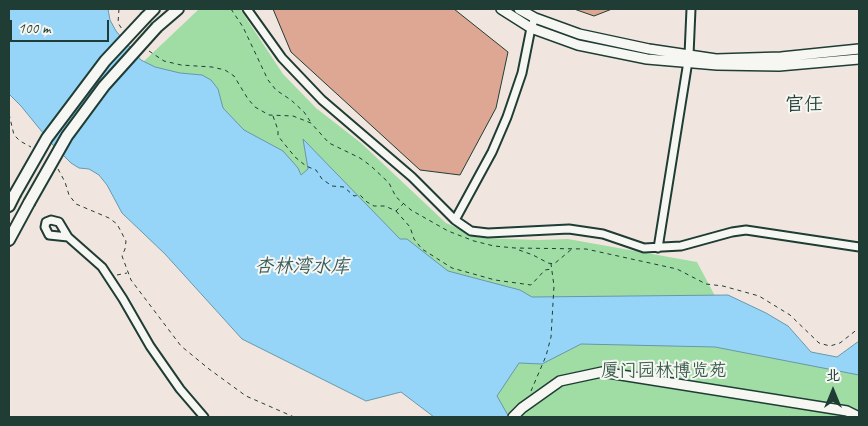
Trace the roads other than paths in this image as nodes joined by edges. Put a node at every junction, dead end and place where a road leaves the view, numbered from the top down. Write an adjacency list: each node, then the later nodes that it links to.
1 (154, 9): 12 (main road, bridge)
2 (178, 9): 15 (main road, bridge)
3 (247, 9): 13 (street)
4 (501, 9): 8 (street)
5 (519, 9): 7 (street)
6 (691, 9): 10 (street)
7 (535, 18): 8 (street); 10 (street)
8 (530, 28): 10 (street); 13 (street)
9 (859, 48): 10 (street)
10 (688, 59): 11 (street); 17 (street)
11 (859, 59)
12 (9, 206)
13 (454, 220): 17 (street)
14 (68, 237): 18 (street)
15 (9, 240)
16 (859, 247): 17 (street)
17 (658, 248)
18 (204, 417)
19 (513, 417): 20 (street)
20 (859, 417)

